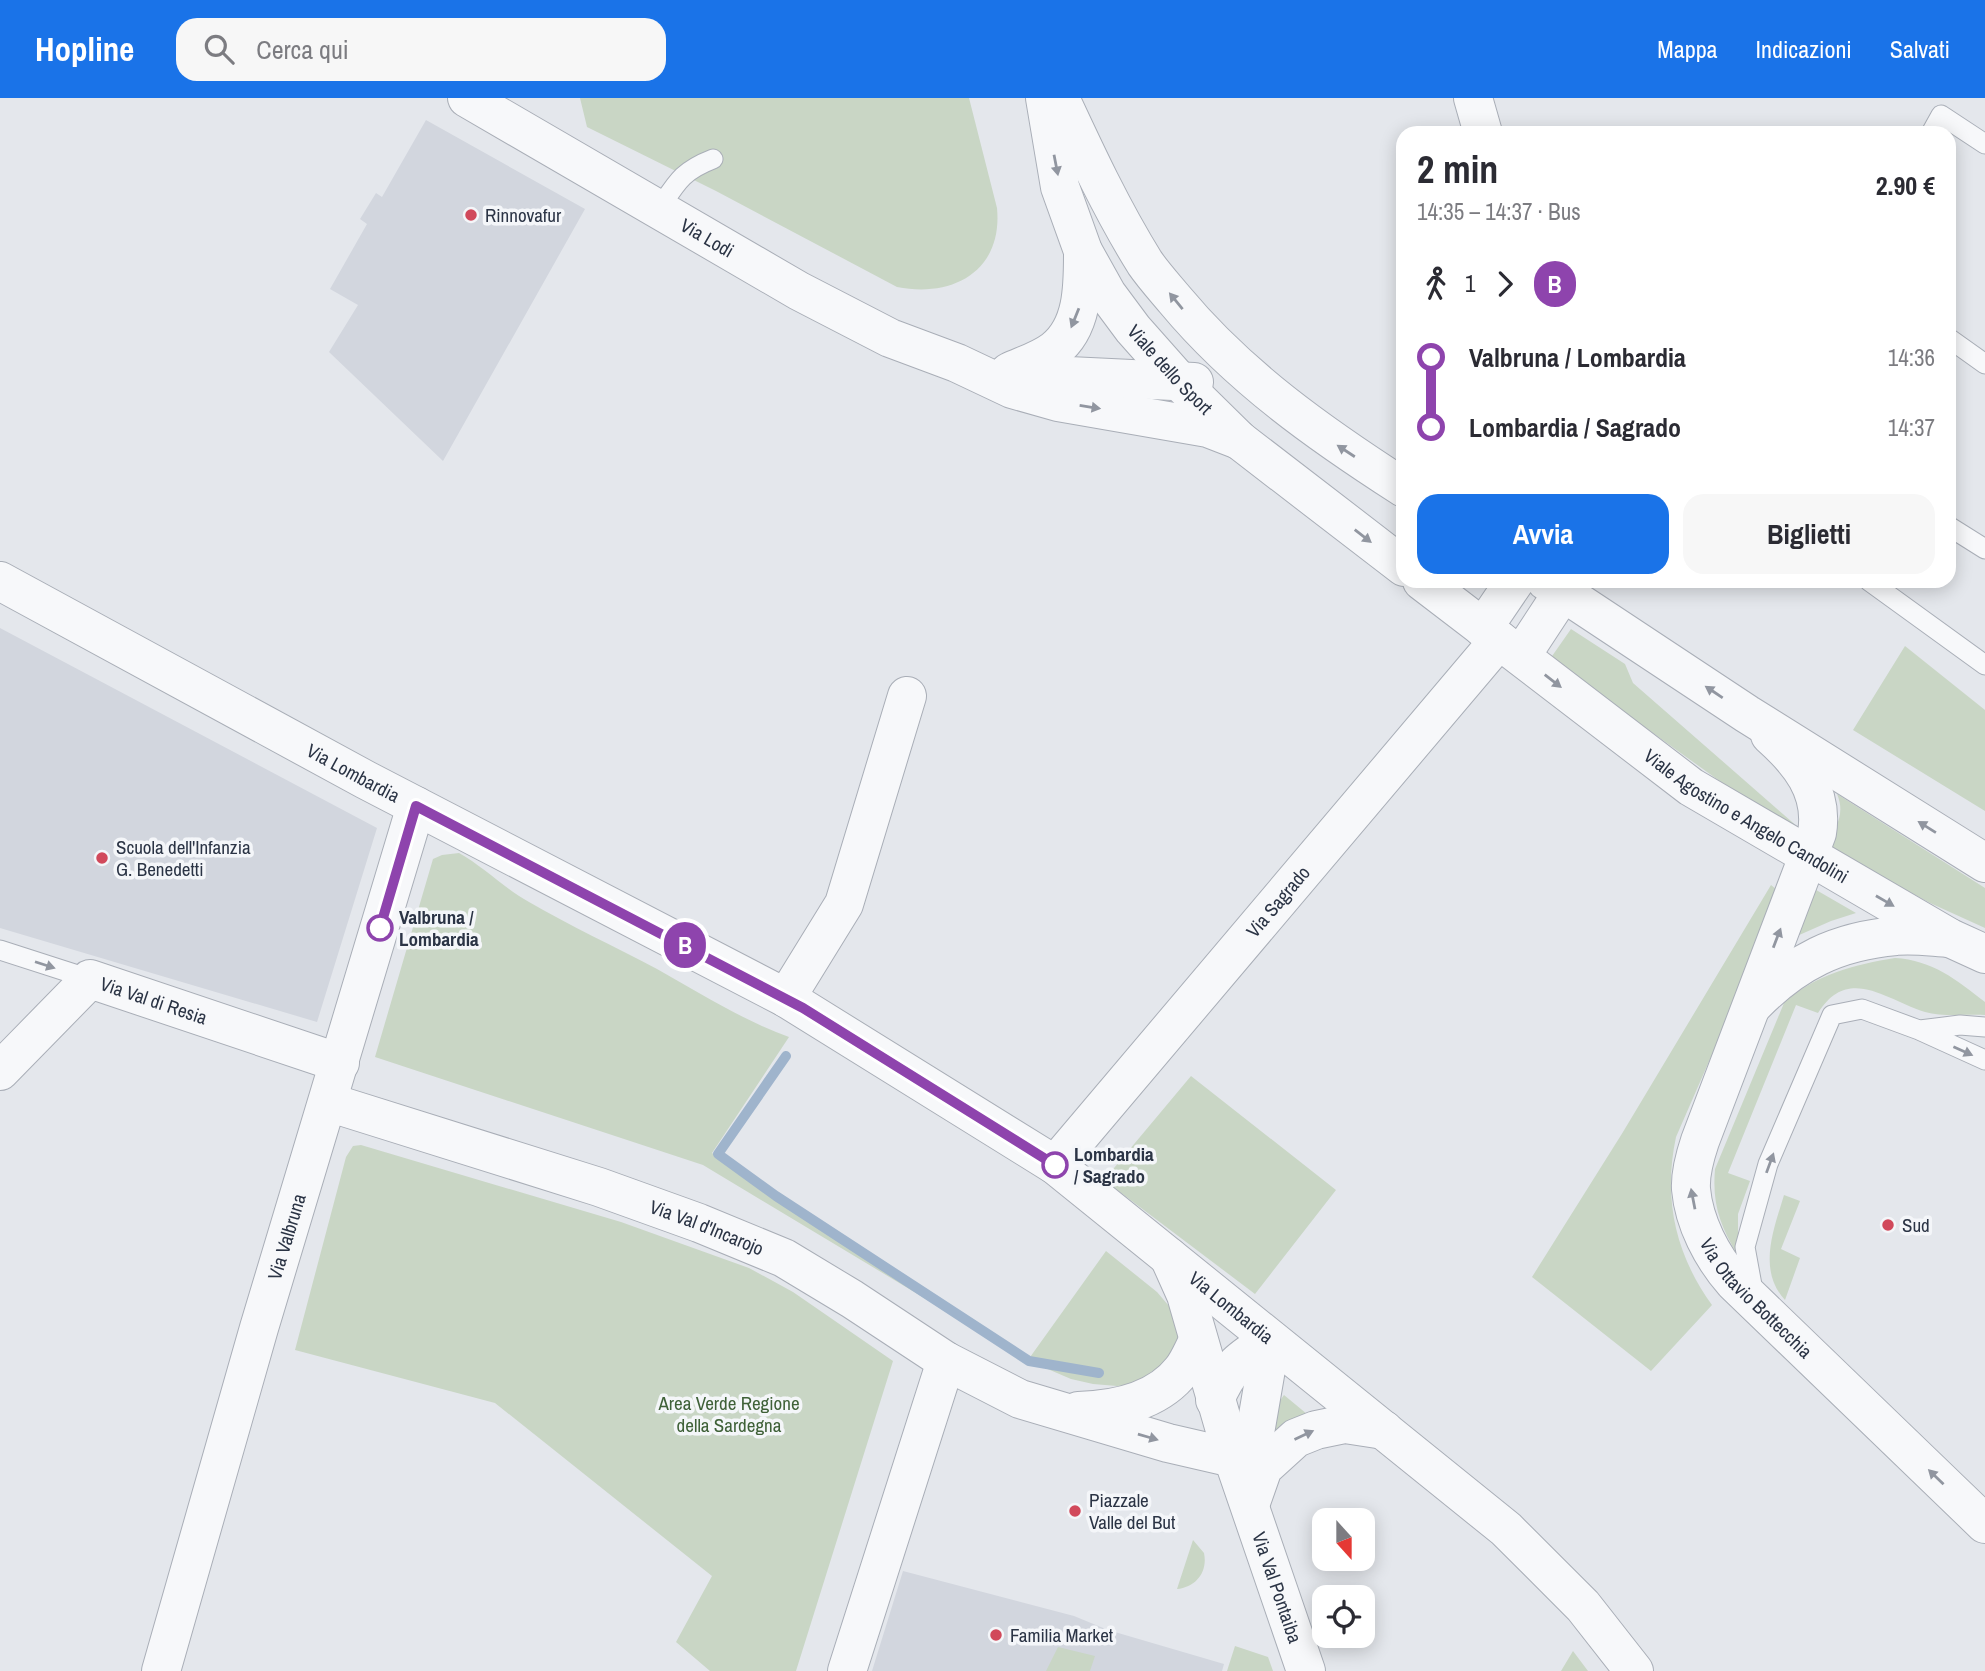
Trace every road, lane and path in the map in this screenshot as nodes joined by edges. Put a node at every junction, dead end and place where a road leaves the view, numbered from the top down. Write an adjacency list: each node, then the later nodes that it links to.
1 (467, 98): 9 (street, Via Lodi)
2 (1045, 98): 10 (street, Viale dello Sport, one-way to 10)
3 (1060, 98): 16 (street, one-way to 3)
4 (1473, 98): 5 (street)
5 (1481, 126)
6 (1935, 126): 7 (lane)
7 (1985, 144)
8 (713, 159): 9 (lane)
9 (659, 209): 12 (street, Via Lodi)
10 (1083, 251): 14 (street, one-way to 14); 15 (street, Viale dello Sport)
11 (1956, 344): 13 (lane)
12 (957, 363): 14 (street, Via Lodi); 17 (street, Via Lodi, one-way to 17)
13 (1985, 364)
14 (1009, 372): 15 (street, Via Lodi)
15 (1180, 382): 16 (street, Via Lodi); 17 (street, Viale dello Sport)
16 (1272, 396): 18 (street, one-way to 16)
17 (1239, 440): 21 (street, Viale dello Sport, one-way to 21)
18 (1396, 483)
19 (1956, 531): 20 (lane)
20 (1985, 549)
21 (1396, 561)
22 (0, 581): 32 (street, Via Lombardia)
23 (1431, 588): 28 (street)
24 (1513, 588): 28 (street)
25 (1552, 588): 28 (street)
26 (1557, 588): 31 (street, one-way to 26)
27 (1879, 588): 29 (lane)
28 (1501, 641): 33 (street, Viale Agostino e Angelo Candolini, one-way to 33); 46 (street, Via Sagrado)
29 (1985, 665)
30 (908, 696): 38 (street)
31 (1747, 714): 33 (street, Via Ottavio Bottecchia); 34 (street, one-way to 31)
32 (416, 806): 38 (street, Via Lombardia); 43 (street, Via Valbruna)
33 (1808, 857): 36 (street, Viale Agostino e Angelo Candolini, one-way to 36); 39 (street, Via Ottavio Bottecchia, one-way to 33)
34 (1985, 863)
35 (0, 950): 37 (lane, one-way to 37)
36 (1973, 951): 39 (street, Via Ottavio Bottecchia)
37 (90, 979): 43 (street, Via Val di Resia); 44 (street, Via Val di Resia)
38 (786, 998): 46 (street, Via Lombardia)
39 (1750, 1008): 48 (street, Via Ottavio Bottecchia, one-way to 39)
40 (1985, 1027): 41 (lane)
41 (1919, 1030): 42 (lane, one-way to 42); 48 (lane, one-way to 41)
42 (1985, 1060)
43 (340, 1063): 45 (street, Via Valbruna)
44 (0, 1071)
45 (328, 1102): 51 (street, Via Val d'Incarojo); 59 (street, Via Valbruna)
46 (1055, 1165): 47 (street, Via Lombardia)
47 (1170, 1257): 49 (street, Via Lombardia); 50 (street, Via Val Pontaiba)
48 (1755, 1301): 58 (street, Via Ottavio Bottecchia, one-way to 48)
49 (1271, 1340): 53 (street); 55 (street, Via Lombardia); 56 (street, Via Val Pontaiba)
50 (1198, 1341): 52 (street, Via Val d'Incarojo); 53 (street, Via Val Pontaiba)
51 (946, 1361): 54 (street, Via Val d'Incarojo); 60 (street)
52 (1145, 1398): 53 (street, Via Val d'Incarojo); 54 (street, Via Val d'Incarojo)
53 (1214, 1399): 56 (street, Via Val Pontaiba)
54 (1059, 1412): 56 (street, Via Val d'Incarojo, one-way to 56)
55 (1384, 1430): 57 (street, one-way to 55); 62 (street, Via Lombardia)
56 (1242, 1460): 57 (street, Via Val Pontaiba)
57 (1250, 1505): 61 (street, Via Val Pontaiba)
58 (1985, 1524)
59 (161, 1671)
60 (847, 1671)
61 (1306, 1671)
62 (1634, 1671)

